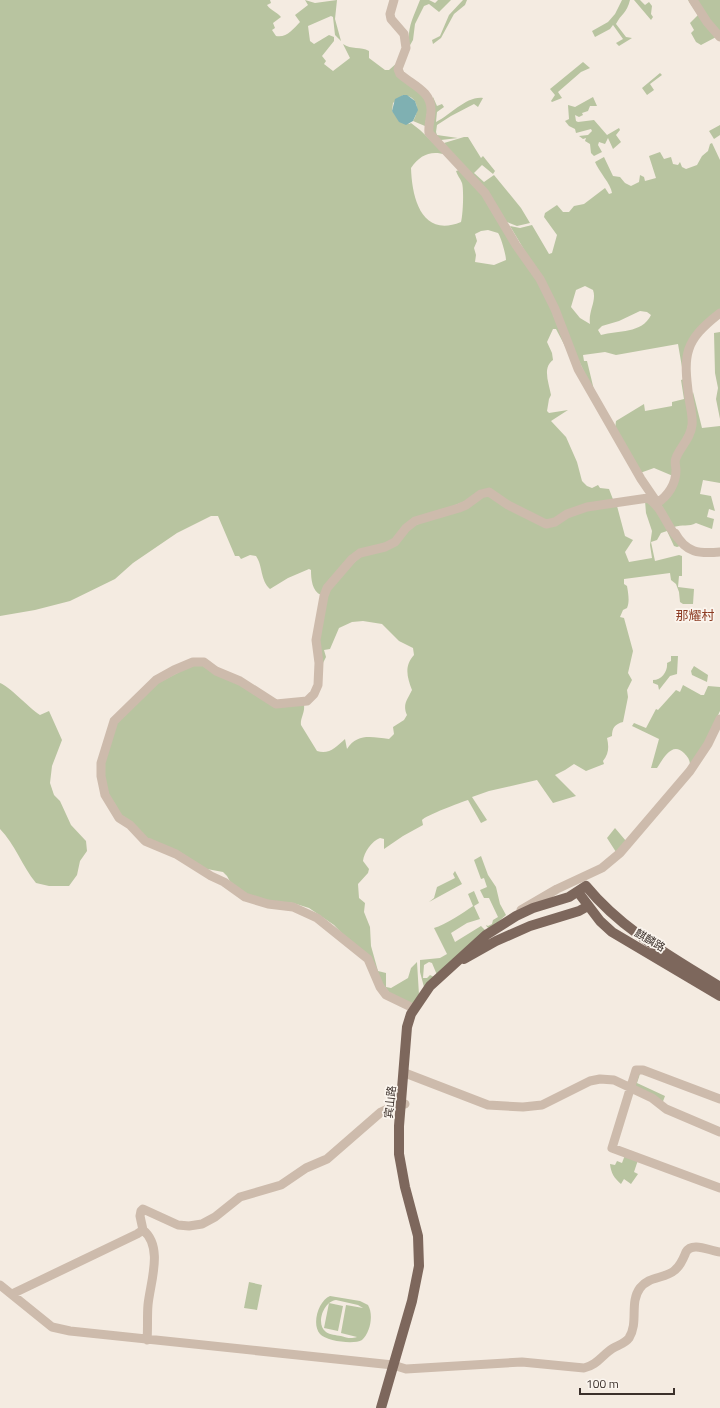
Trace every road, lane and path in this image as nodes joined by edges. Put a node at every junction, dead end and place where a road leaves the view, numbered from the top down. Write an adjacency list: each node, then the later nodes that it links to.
1 (394, 0): 5 (street)
2 (693, 0): 3 (street)
3 (720, 37)
4 (720, 313): 5 (street)
5 (657, 503): 6 (street)
6 (678, 538): 7 (street); 14 (street)
7 (720, 552)
8 (720, 719): 11 (street)
9 (582, 889): 10 (main road, 麒麟路); 11 (main road, 宾山路); 12 (main road, 麒麟路)
10 (588, 906): 13 (main road, 麒麟路); 15 (main road, 宾山路)
11 (516, 916): 14 (main road, 宾山路)
12 (720, 986)
13 (720, 996)
14 (413, 1008): 15 (main road, 宾山路)
15 (406, 1073): 16 (street); 18 (main road, 宾山路)
16 (630, 1086): 17 (street); 19 (street); 20 (street)
17 (720, 1099)
18 (403, 1104): 21 (street); 26 (main road, 宾山路)
19 (720, 1132)
20 (720, 1188)
21 (143, 1230): 24 (street); 25 (street)
22 (720, 1252): 26 (street)
23 (0, 1285): 24 (street)
24 (12, 1294): 25 (street)
25 (147, 1340): 26 (street)
26 (394, 1366): 27 (main road, 宾山路)
27 (382, 1408)

